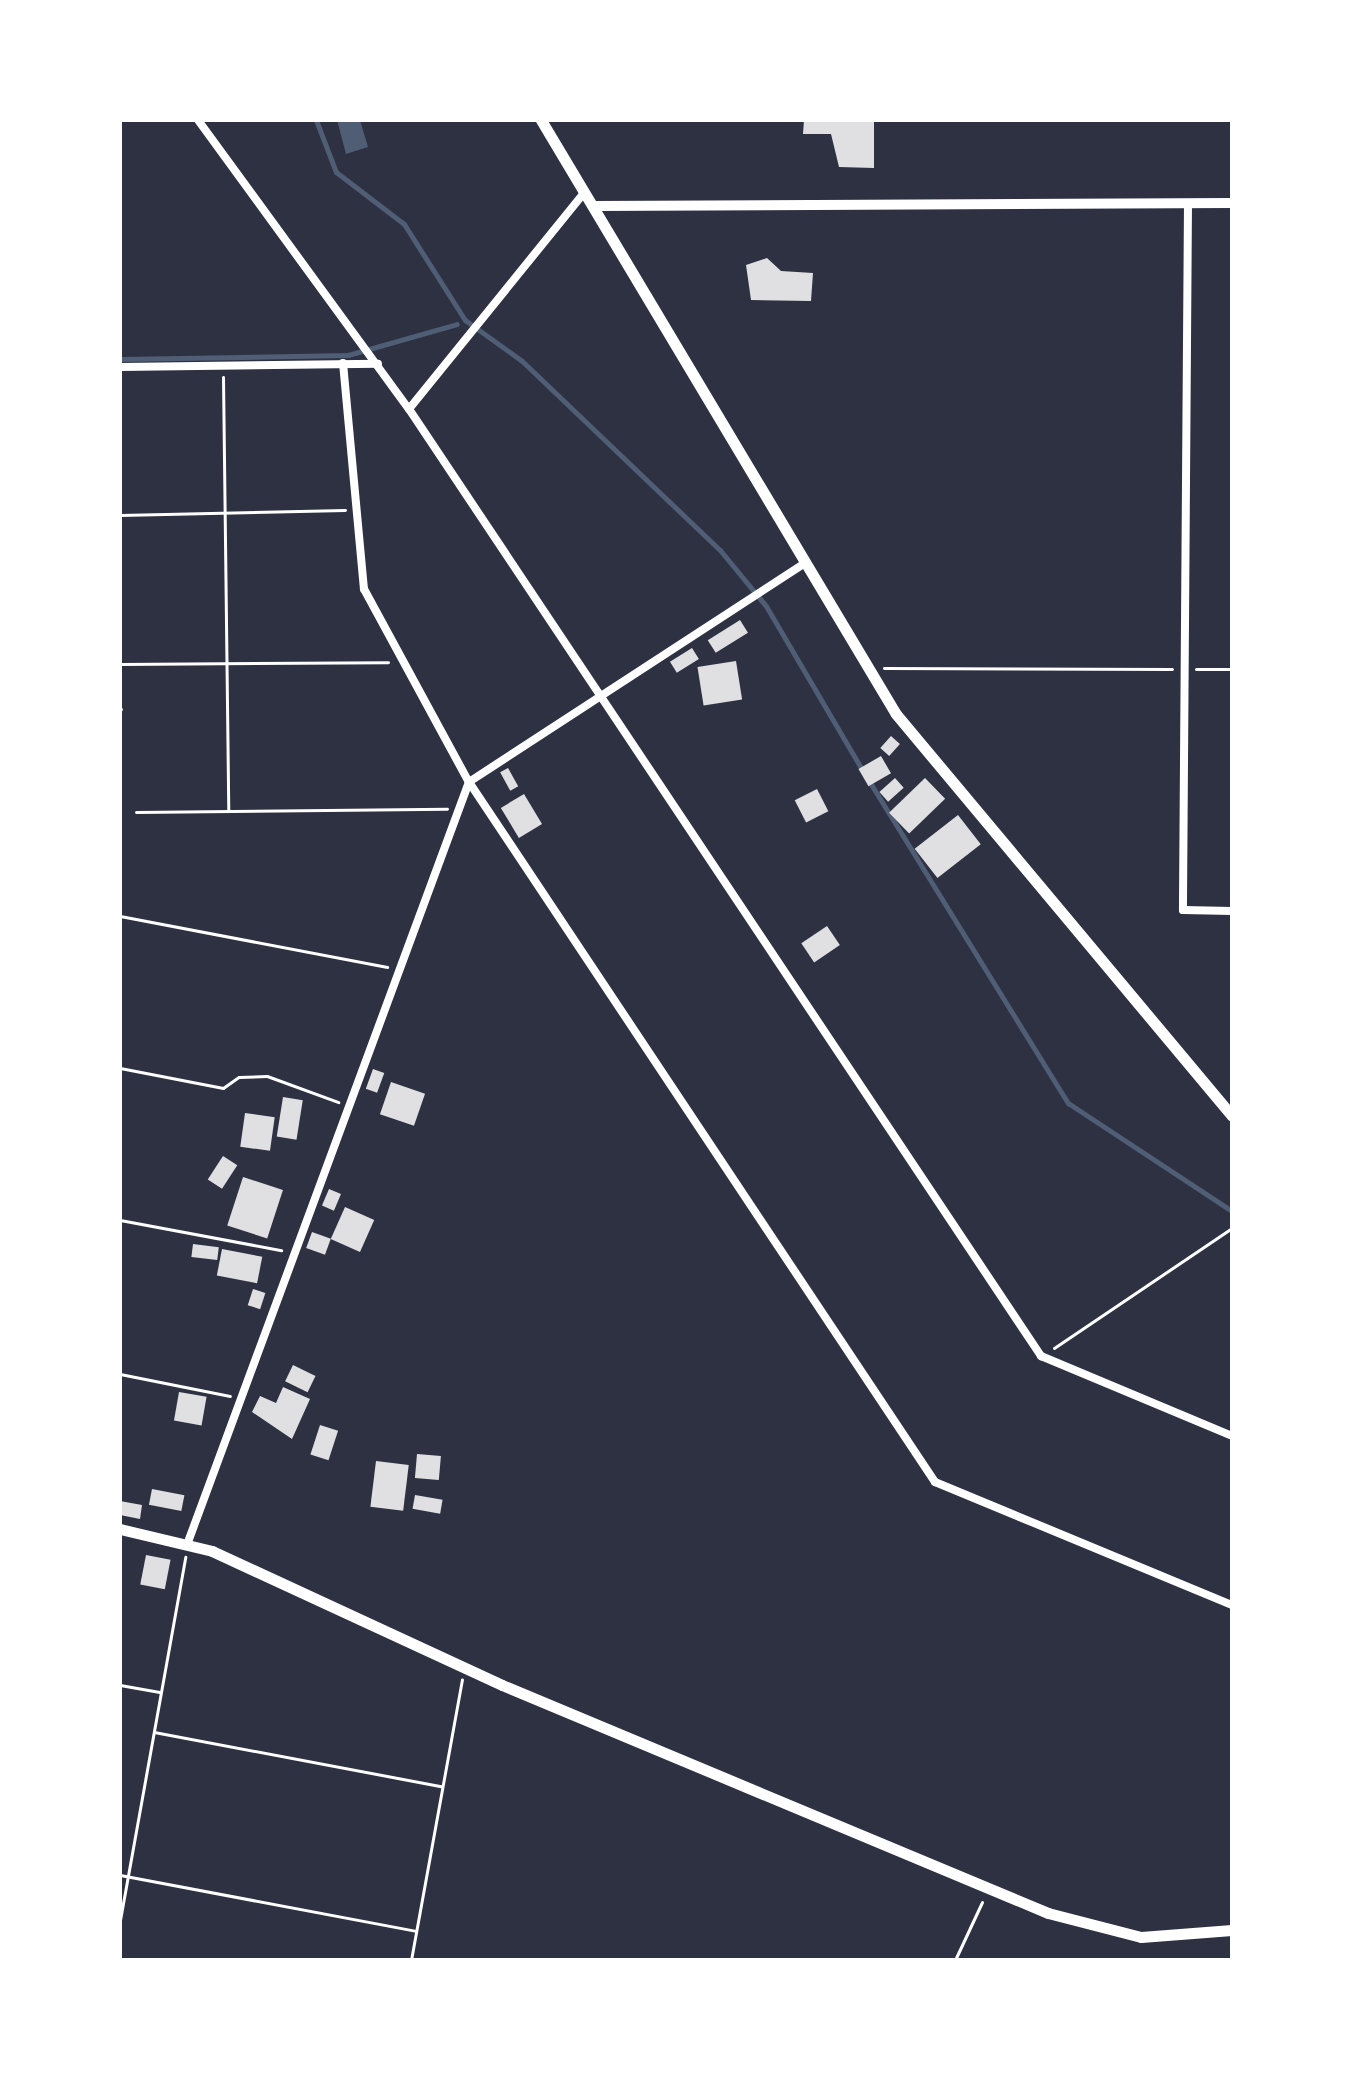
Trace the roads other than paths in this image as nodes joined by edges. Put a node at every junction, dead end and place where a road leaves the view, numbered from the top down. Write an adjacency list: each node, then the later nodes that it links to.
1 (198, 120): 8 (street)
2 (541, 120): 3 (main road)
3 (583, 194): 6 (main road); 10 (street)
4 (1188, 203): 5 (street); 6 (street); 14 (street)
5 (1232, 203)
6 (594, 206): 11 (main road)
7 (343, 363): 8 (street); 9 (street); 13 (street)
8 (378, 364): 10 (street)
9 (120, 367)
10 (409, 409): 12 (street)
11 (804, 564): 12 (street); 15 (main road)
12 (601, 698): 13 (street); 16 (street)
13 (469, 782): 18 (street); 19 (street)
14 (1232, 911)
15 (1232, 1116)
16 (1232, 1436)
17 (120, 1529): 18 (main road)
18 (188, 1542): 20 (main road)
19 (1232, 1605)
20 (1232, 1930)

